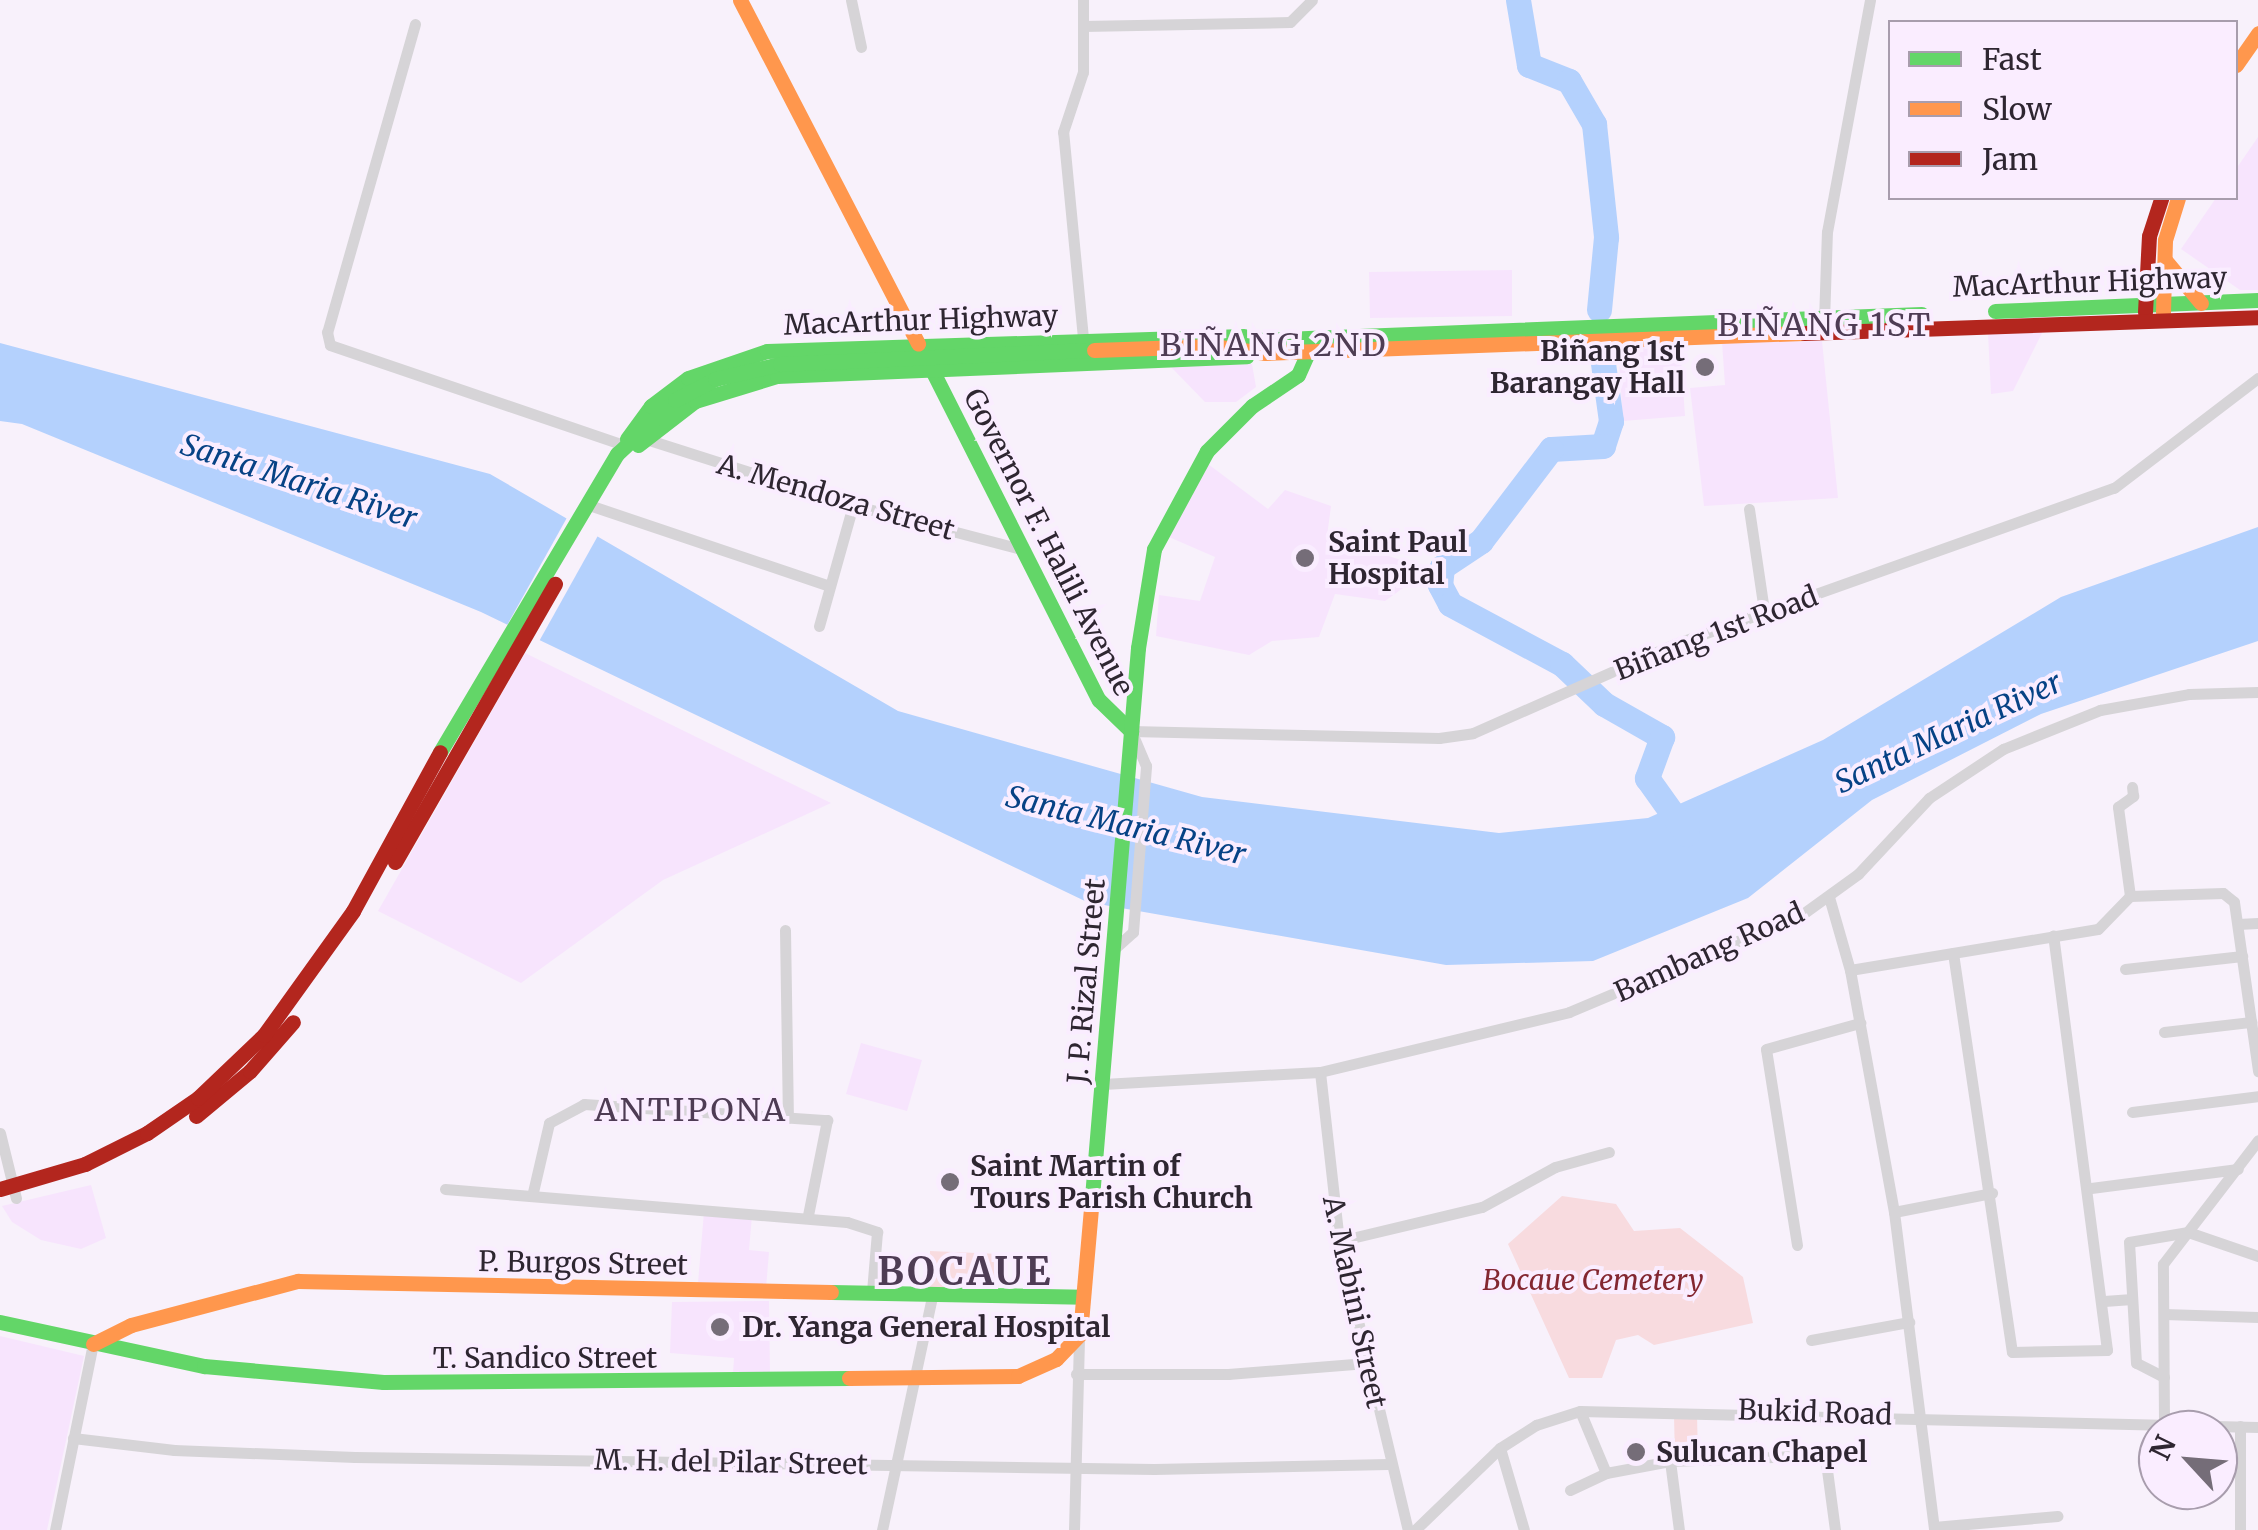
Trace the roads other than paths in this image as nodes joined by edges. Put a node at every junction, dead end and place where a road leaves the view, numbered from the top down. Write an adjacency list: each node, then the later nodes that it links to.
1 (740, 0): 24 (main road)
2 (851, 0): 9 (street)
3 (1084, 0): 7 (street)
4 (1312, 0): 7 (street)
5 (1870, 0): 21 (street)
6 (415, 24): 28 (street, A. Mendoza Street)
7 (1083, 26): 22 (street)
8 (2258, 32): 10 (main road)
9 (861, 48)
10 (2238, 62)
11 (2160, 200): 16 (main road)
12 (2178, 200): 13 (main road)
13 (2164, 260): 15 (main road); 17 (main road)
14 (2258, 300): 15 (main road, MacArthur Highway)
15 (2201, 303): 17 (main road, MacArthur Highway)
16 (2144, 304): 17 (main road, MacArthur Highway); 19 (main road); 21 (main road, MacArthur Highway)
17 (2162, 304): 20 (main road)
18 (2258, 316): 20 (main road, MacArthur Highway)
19 (2146, 323): 20 (main road, MacArthur Highway); 21 (main road, MacArthur Highway)
20 (2164, 323)
21 (1824, 325): 23 (main road, MacArthur Highway)
22 (1083, 338): 24 (main road, MacArthur Highway); 25 (main road, MacArthur Highway)
23 (1312, 343): 25 (main road, MacArthur Highway); 37 (main road, J. P. Rizal Street)
24 (918, 344): 28 (main road, MacArthur Highway)
25 (1263, 345): 26 (main road, MacArthur Highway); 28 (main road)
26 (931, 368): 28 (main road, MacArthur Highway); 32 (main road, Governor F. Halili Avenue)
27 (2258, 378): 34 (street, Biñang 1st Road)
28 (635, 442): 29 (street, A. Mendoza Street); 30 (main road, MacArthur Highway)
29 (853, 505): 32 (street, A. Mendoza Street); 33 (street)
30 (590, 509): 33 (street); 69 (main road, MacArthur Highway)
31 (1749, 509): 34 (street)
32 (1025, 550): 37 (main road, Governor F. Halili Avenue)
33 (830, 586): 35 (street)
34 (1764, 611): 37 (street, Biñang 1st Road)
35 (819, 626)
36 (2258, 692): 40 (street, Bambang Road)
37 (1131, 731): 45 (main road, J. P. Rizal Street); 45 (street)
38 (2132, 787): 39 (street)
39 (2130, 896): 42 (street); 44 (street)
40 (1829, 897): 49 (street); 56 (street, Bambang Road)
41 (2258, 923): 42 (street)
42 (2238, 924): 47 (street)
43 (785, 930): 60 (street)
44 (2053, 936): 46 (street); 65 (street)
45 (1113, 943): 57 (main road, J. P. Rizal Street)
46 (1953, 953): 49 (street); 68 (street)
47 (2242, 956): 48 (street); 50 (street)
48 (2124, 969)
49 (1850, 970): 52 (street)
50 (2253, 993): 51 (street)
51 (2251, 1022): 53 (street); 54 (street)
52 (1860, 1023): 70 (street); 74 (street)
53 (2164, 1032)
54 (2257, 1056): 55 (street)
55 (2258, 1071)
56 (1320, 1072): 57 (street, Bambang Road); 73 (street, A. Mabini Street)
57 (1103, 1084): 78 (main road, J. P. Rizal Street)
58 (2258, 1096): 59 (street)
59 (2132, 1112)
60 (788, 1118): 67 (street); 71 (street)
61 (0, 1133): 69 (street)
62 (2258, 1140): 64 (street)
63 (1609, 1152): 73 (street)
64 (2238, 1169): 65 (street); 72 (street)
65 (2090, 1188): 80 (street)
66 (445, 1189): 67 (street)
67 (532, 1192): 71 (street)
68 (1992, 1193): 70 (street); 80 (street)
69 (7, 1194)
70 (1894, 1212): 84 (street)
71 (808, 1215): 76 (street)
72 (2188, 1232): 75 (street); 79 (street); 81 (street)
73 (1340, 1240): 88 (street, A. Mabini Street)
74 (1797, 1245)
75 (2258, 1256)
76 (872, 1292): 77 (main road, P. Burgos Street); 87 (main road, P. Burgos Street)
77 (933, 1294): 78 (main road, P. Burgos Street); 91 (street)
78 (1083, 1297): 85 (main road, J. P. Rizal Street)
79 (2132, 1299): 80 (street); 90 (street)
80 (2104, 1301)
81 (2164, 1314): 82 (street); 90 (street)
82 (2258, 1317)
83 (0, 1322): 87 (main road, T. Sandico Street)
84 (1909, 1322): 86 (street); 95 (street)
85 (1080, 1334): 89 (street); 91 (main road, T. Sandico Street)
86 (1811, 1340)
87 (93, 1344): 91 (main road, T. Sandico Street); 98 (street)
88 (1367, 1363): 89 (street); 102 (street, A. Mabini Street)
89 (1076, 1374): 103 (street)
90 (2164, 1378): 92 (street)
91 (916, 1379): 101 (street)
92 (2164, 1410)
93 (1580, 1411): 95 (street, Bukid Road); 99 (street, Bukid Road); 104 (street)
94 (2138, 1411): 95 (street, Bukid Road)
95 (1923, 1413): 108 (street)
96 (2240, 1426): 97 (street, Bukid Road); 116 (street)
97 (2258, 1427)
98 (73, 1438): 101 (street, M. H. del Pilar Street); 109 (street)
99 (1500, 1448): 112 (street, Bukid Road); 113 (street)
100 (1670, 1461): 104 (street); 114 (street); 115 (street)
101 (897, 1463): 103 (street, M. H. del Pilar Street); 110 (street)
102 (1388, 1464): 103 (street, M. H. del Pilar Street); 112 (street, A. Mabini Street)
103 (1075, 1466): 111 (street)
104 (1606, 1473): 105 (street)
105 (1570, 1490)
106 (2058, 1516): 107 (street)
107 (2022, 1527): 108 (street)
108 (1934, 1528)
109 (55, 1530)
110 (882, 1530)
111 (1074, 1530)
112 (1411, 1530)
113 (1524, 1530)
114 (1679, 1530)
115 (1836, 1530)
116 (2240, 1530)

